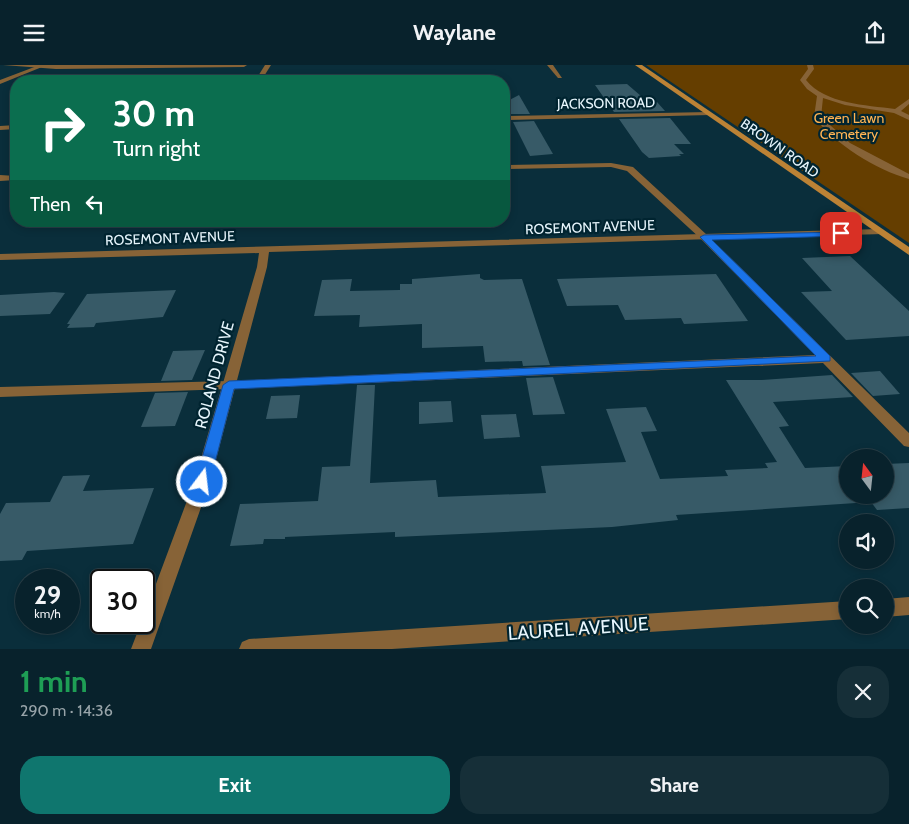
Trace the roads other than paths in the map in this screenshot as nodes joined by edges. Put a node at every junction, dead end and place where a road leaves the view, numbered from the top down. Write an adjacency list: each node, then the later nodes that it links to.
1 (6, 65): 2 (street)
2 (17, 65): 7 (street)
3 (244, 65): 7 (street)
4 (550, 65): 9 (street)
5 (638, 65): 13 (main road, BROWN ROAD)
6 (810, 65): 10 (street)
7 (39, 67): 8 (street)
8 (18, 75)
9 (560, 77)
10 (821, 94): 12 (street); 17 (street)
11 (909, 101): 12 (street)
12 (896, 111): 15 (street)
13 (708, 114): 14 (street, JACKSON ROAD); 18 (main road, BROWN ROAD)
14 (510, 118)
15 (909, 118)
16 (510, 167): 19 (street)
17 (909, 177)
18 (880, 232): 19 (street, ROSEMONT AVENUE); 21 (main road, BROWN ROAD)
19 (704, 237): 20 (street, ROSEMONT AVENUE); 23 (street)
20 (264, 250): 22 (street, ROSEMONT AVENUE); 24 (street, ROLAND DRIVE)
21 (909, 252)
22 (0, 257)
23 (826, 359): 24 (street); 26 (street)
24 (229, 385): 25 (street); 30 (street, ROLAND DRIVE)
25 (0, 392)
26 (909, 442)
27 (909, 606): 28 (street)
28 (894, 607)
29 (839, 611): 31 (street, LAUREL AVENUE)
30 (141, 649)
31 (249, 649)

